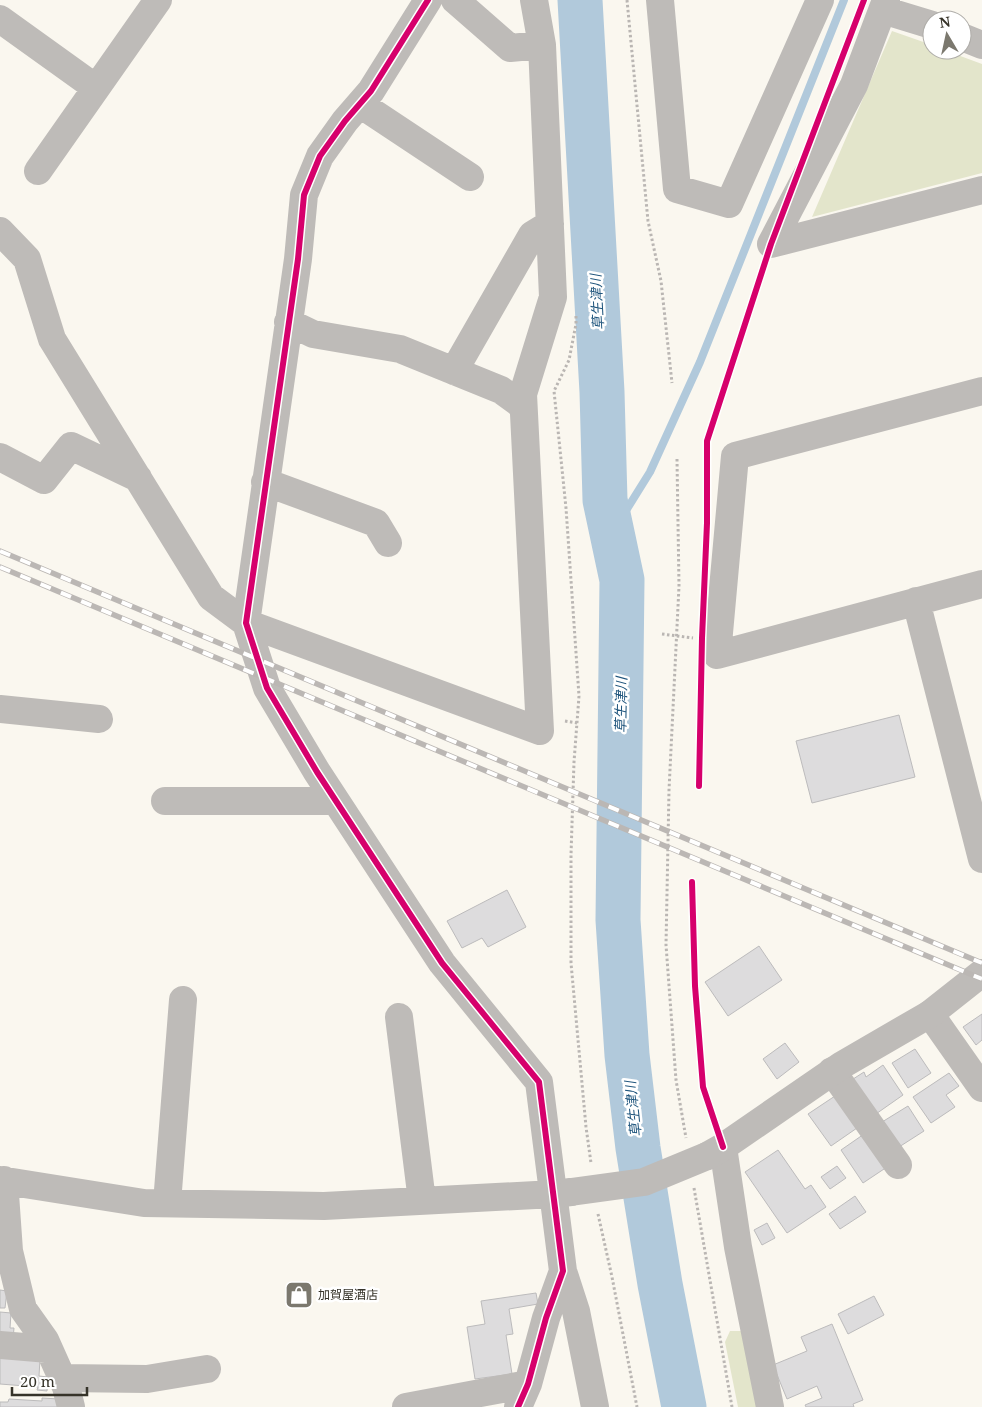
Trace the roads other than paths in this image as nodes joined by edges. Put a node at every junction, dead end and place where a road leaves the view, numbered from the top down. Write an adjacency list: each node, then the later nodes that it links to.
1 (158, 0): 11 (street)
2 (428, 0): 12 (street)
3 (455, 0): 10 (street)
4 (534, 0): 10 (street)
5 (660, 0): 6 (street)
6 (820, 0)
7 (885, 5): 9 (street); 15 (street)
8 (0, 19): 11 (street)
9 (922, 22)
10 (542, 44): 16 (street)
11 (96, 88): 13 (street)
12 (360, 104): 14 (street); 18 (street)
13 (38, 171)
14 (470, 178)
15 (982, 190)
16 (550, 224): 19 (street); 21 (street)
17 (0, 231): 23 (street)
18 (288, 322): 19 (street); 24 (street)
19 (454, 371): 21 (street)
20 (982, 391): 27 (street)
21 (523, 406): 28 (street)
22 (0, 457): 23 (street)
23 (138, 478): 28 (street)
24 (266, 482): 25 (street); 28 (street)
25 (388, 543)
26 (982, 584): 27 (street)
27 (916, 601): 33 (street)
28 (246, 623): 31 (street)
29 (0, 708): 30 (street)
30 (99, 719)
31 (335, 800): 32 (street); 43 (street)
32 (165, 801)
33 (982, 859)
34 (982, 974): 36 (street)
35 (183, 1000): 45 (street)
36 (930, 1014): 38 (street); 39 (street)
37 (399, 1018): 44 (street)
38 (832, 1071): 40 (street); 41 (street)
39 (982, 1088)
40 (706, 1150): 43 (street, bridge); 55 (street)
41 (898, 1165)
42 (2, 1180): 45 (street); 48 (street)
43 (562, 1193): 44 (street); 46 (street)
44 (422, 1201): 45 (street)
45 (167, 1203)
46 (563, 1271): 51 (street); 54 (street)
47 (0, 1346): 48 (street)
48 (49, 1349): 50 (street)
49 (208, 1369): 50 (street)
50 (62, 1378): 52 (street)
51 (523, 1395): 53 (street)
52 (71, 1407)
53 (406, 1407)
54 (595, 1407)
55 (770, 1407)

